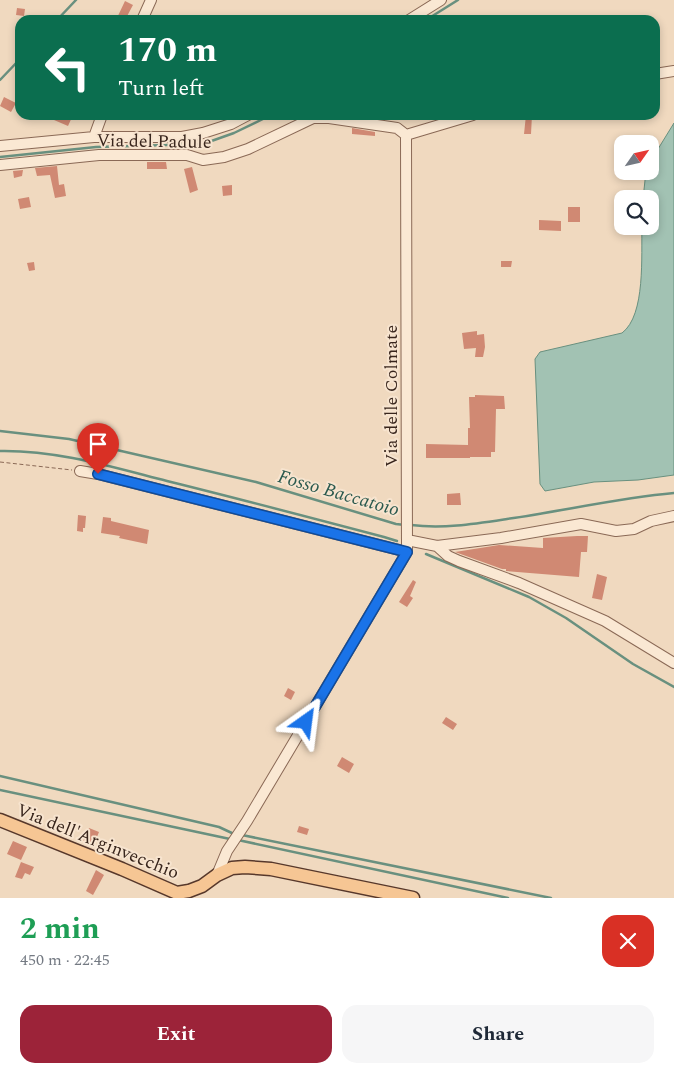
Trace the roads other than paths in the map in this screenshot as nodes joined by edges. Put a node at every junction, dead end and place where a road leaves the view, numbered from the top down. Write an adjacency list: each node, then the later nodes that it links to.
1 (151, 0): 3 (street)
2 (441, 0): 4 (street)
3 (144, 15)
4 (416, 15)
5 (674, 71): 6 (street)
6 (660, 73)
7 (100, 120): 13 (street)
8 (239, 120): 13 (street)
9 (309, 120): 15 (street, Via del Padule)
10 (343, 120): 12 (street, Via del Padule)
11 (456, 120): 12 (street)
12 (406, 135): 18 (street, Via delle Colmate)
13 (94, 137): 14 (street)
14 (0, 146)
15 (0, 166)
16 (80, 471): 20 (street)
17 (674, 516): 19 (street)
18 (407, 536): 19 (street); 20 (street, Via delle Colmate)
19 (437, 546): 21 (street)
20 (407, 552): 23 (street)
21 (674, 663)
22 (0, 820): 24 (main road, Via dell'Arginvecchio)
23 (217, 875): 24 (main road, Via dell'Arginvecchio); 25 (main road, Via dell'Arginvecchio)
24 (177, 895)
25 (413, 898)

